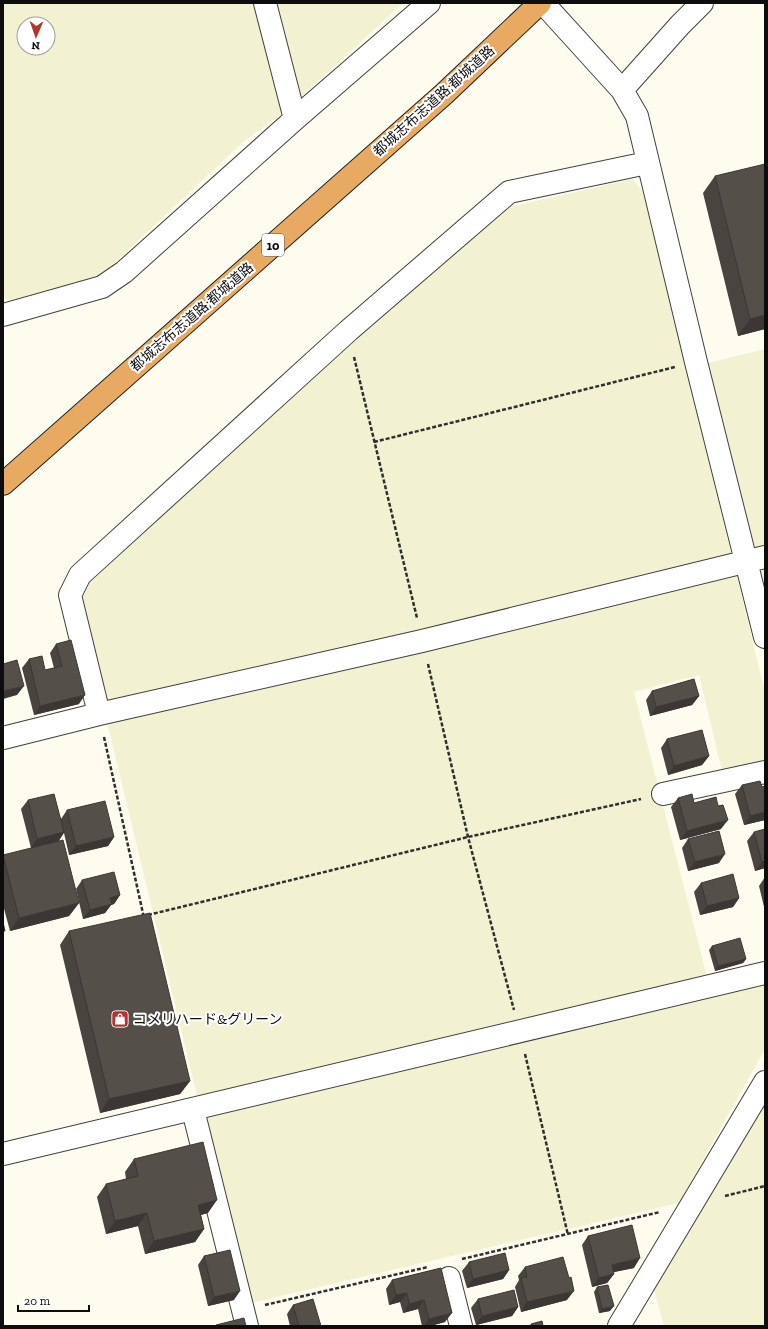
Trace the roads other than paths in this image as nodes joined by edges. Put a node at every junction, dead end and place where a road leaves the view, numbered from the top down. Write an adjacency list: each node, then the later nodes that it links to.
1 (265, 3): 6 (street)
2 (430, 3): 6 (street)
3 (542, 3): 5 (street); 9 (highway, 都城志布志道路;都城道路 / 10)
4 (702, 3): 5 (street)
5 (622, 90): 7 (street)
6 (295, 120): 8 (street)
7 (648, 163): 10 (street); 12 (street)
8 (3, 314)
9 (3, 484)
10 (756, 559): 11 (street); 12 (street)
11 (765, 637)
12 (99, 714): 13 (street)
13 (3, 738)
14 (765, 772): 15 (street)
15 (663, 794)
16 (765, 973): 18 (street)
17 (765, 1082): 23 (street)
18 (193, 1110): 19 (street); 21 (street)
19 (3, 1154)
20 (454, 1269): 22 (street)
21 (245, 1318)
22 (461, 1326)
23 (619, 1326)

